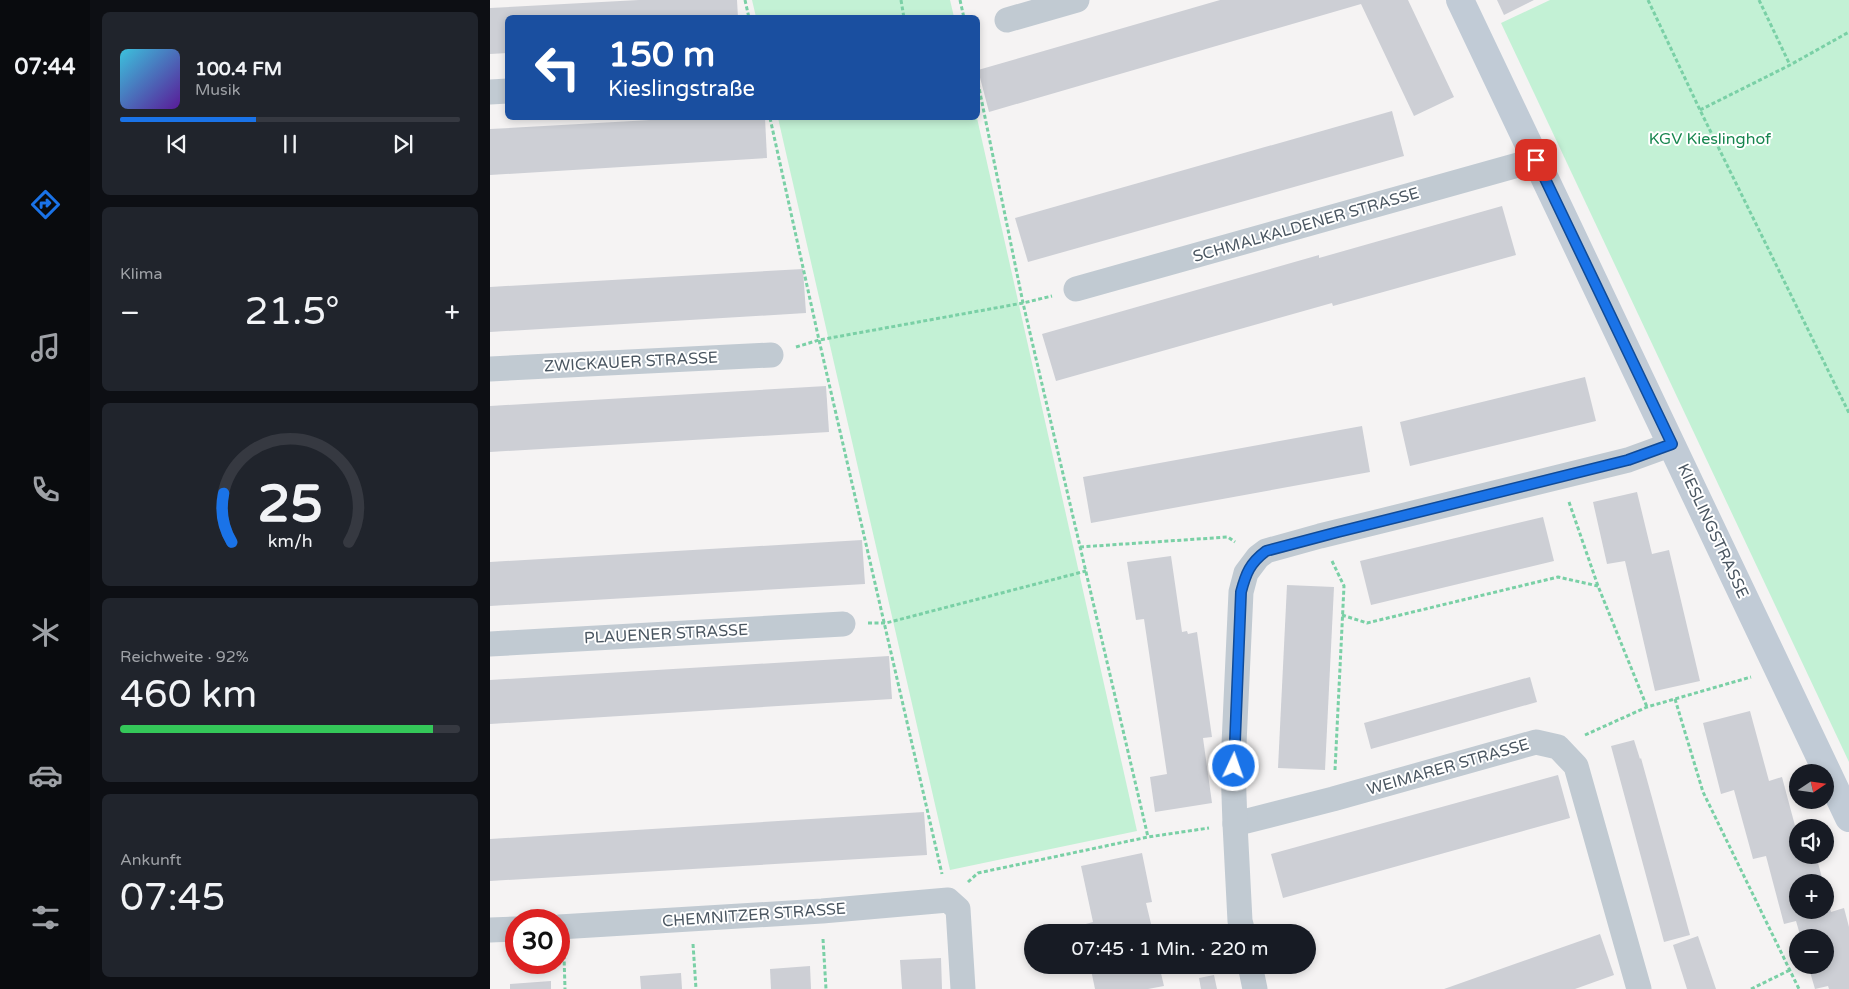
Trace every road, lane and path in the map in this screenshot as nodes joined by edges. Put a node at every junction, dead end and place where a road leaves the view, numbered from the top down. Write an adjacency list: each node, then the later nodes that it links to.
1 (745, 0): 8 (path)
2 (901, 0): 9 (path)
3 (960, 0): 10 (path)
4 (1078, 0): 11 (street)
5 (1460, 0): 19 (street, KIESLINGSTRASSE)
6 (1648, 0): 17 (path)
7 (1759, 0): 13 (path)
8 (748, 15)
9 (904, 15)
10 (963, 15)
11 (1007, 20)
12 (1849, 32): 13 (path)
13 (1790, 65): 17 (path)
14 (505, 91): 15 (street)
15 (490, 92)
16 (980, 93): 21 (path)
17 (1700, 110): 25 (path)
18 (770, 120): 22 (path)
19 (1536, 160): 20 (street, SCHMALKALDENER STRASSE); 26 (street, KIESLINGSTRASSE)
20 (1076, 290)
21 (1023, 303): 22 (path); 30 (path)
22 (819, 340): 23 (path); 34 (path)
23 (771, 355): 24 (street, ZWICKAUER STRASSE)
24 (490, 369)
25 (1849, 413)
26 (1672, 444): 27 (street); 37 (street, KIESLINGSTRASSE)
27 (1560, 477): 28 (street); 32 (path)
28 (1320, 536): 33 (path); 43 (street)
29 (1228, 538): 30 (path)
30 (1080, 547): 31 (path)
31 (1086, 571): 34 (path); 44 (path)
32 (1598, 586): 33 (path); 39 (path)
33 (1342, 615): 41 (path)
34 (886, 623): 45 (path)
35 (843, 624): 36 (street, PLAUENER STRASSE)
36 (490, 644)
37 (1778, 669): 38 (path); 42 (street, KIESLINGSTRASSE)
38 (1675, 699): 39 (path); 52 (path)
39 (1647, 707): 40 (path)
40 (1558, 747): 41 (street, WEIMARER STRASSE); 62 (street)
41 (1334, 799): 43 (street, WEIMARER STRASSE)
42 (1849, 818)
43 (1235, 824): 44 (path); 48 (street)
44 (1148, 837): 45 (path)
45 (948, 900): 46 (street, CHEMNITZER STRASSE); 60 (street)
46 (822, 911): 47 (street, CHEMNITZER STRASSE); 59 (path)
47 (692, 919): 49 (street, CHEMNITZER STRASSE); 58 (path)
48 (1241, 924)
49 (570, 926)
50 (505, 929): 51 (street)
51 (490, 930)
52 (1789, 968)
53 (1789, 970): 63 (path)
54 (564, 974): 57 (path)
55 (1252, 974): 61 (street)
56 (1792, 974): 64 (path)
57 (565, 989)
58 (696, 989)
59 (826, 989)
60 (963, 989)
61 (1255, 989)
62 (1639, 989)
63 (1751, 989)
64 (1799, 989)

